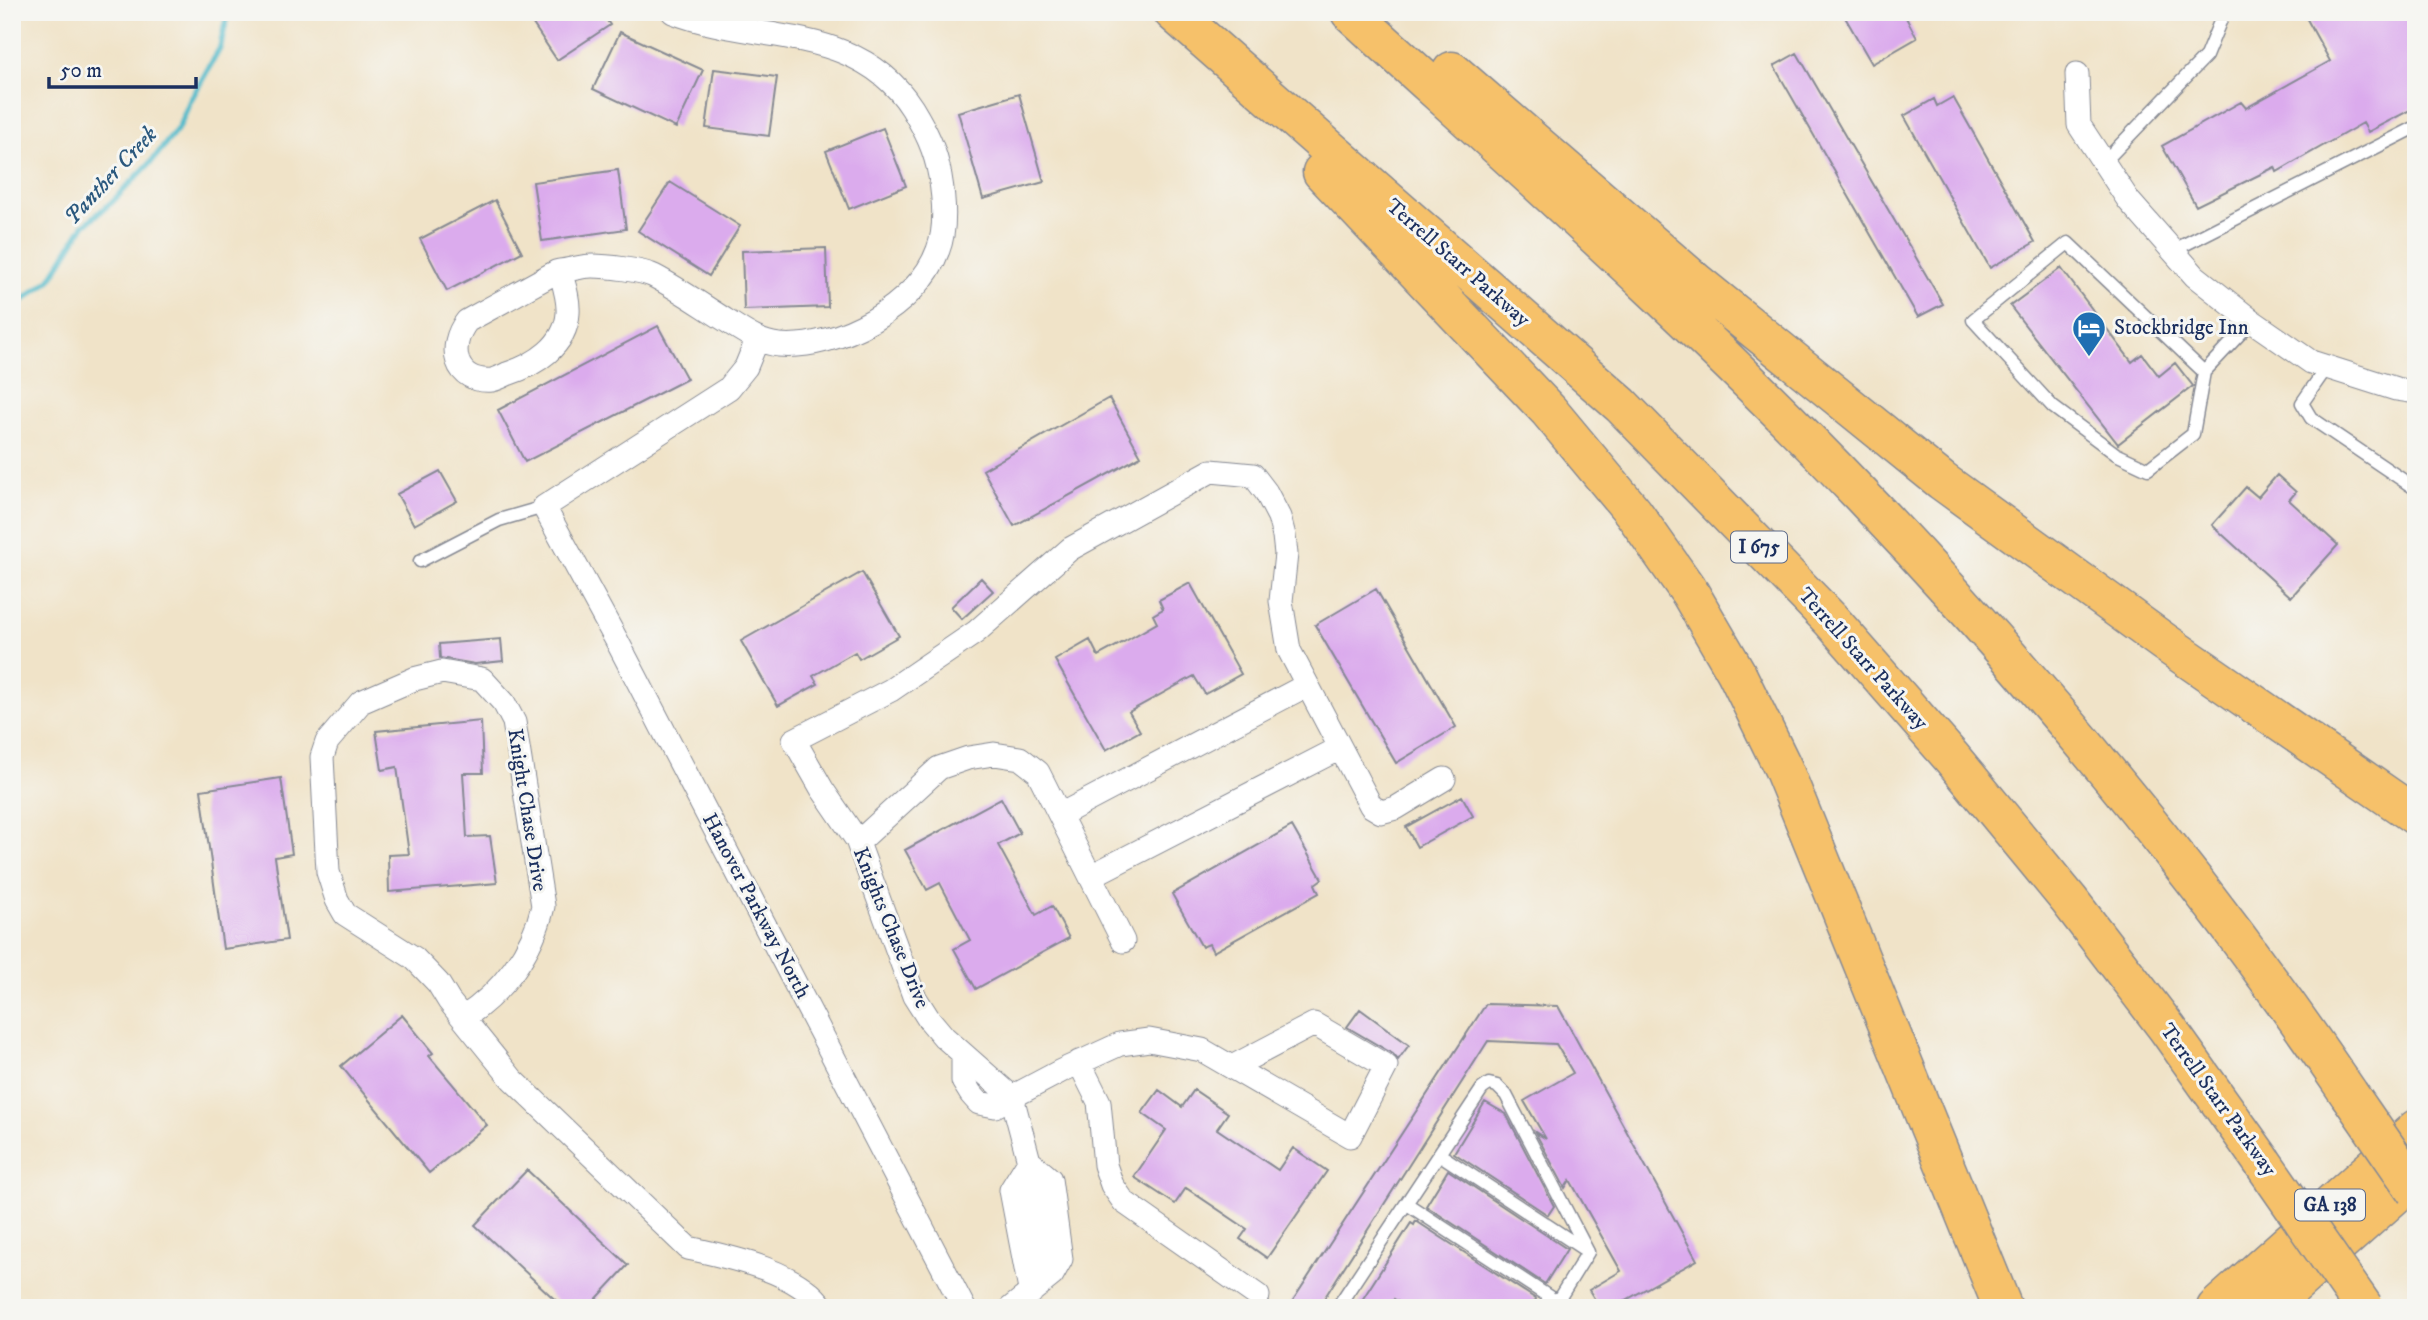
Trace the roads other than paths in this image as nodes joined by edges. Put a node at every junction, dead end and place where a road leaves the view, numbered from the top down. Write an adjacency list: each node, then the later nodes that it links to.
1 (673, 12): 12 (street)
2 (1172, 12): 44 (highway); 47 (highway, Terrell Starr Parkway / I 675, bridge)
3 (1350, 12): 35 (highway, bridge)
4 (1376, 12): 23 (highway)
5 (2224, 12): 8 (lane)
6 (2077, 74): 8 (street)
7 (2416, 127): 9 (lane)
8 (2103, 163): 9 (street)
9 (2172, 251): 11 (street)
10 (560, 271): 10 (street); 12 (street)
11 (2252, 321): 13 (street); 14 (lane)
12 (757, 340): 17 (street)
13 (2327, 367): 15 (street); 16 (lane)
14 (2204, 372): 14 (lane)
15 (2416, 392)
16 (2416, 489)
17 (544, 507): 18 (lane); 41 (street, Hanover Parkway North)
18 (421, 561)
19 (1307, 685): 20 (street, Knights Chase Drive); 22 (street); 24 (street, Knights Chase Drive)
20 (1339, 748): 21 (street, Knights Chase Drive); 25 (street)
21 (1444, 779)
22 (1060, 815): 24 (street); 25 (street)
23 (2416, 816)
24 (857, 840): 30 (street, Knights Chase Drive)
25 (1091, 876): 26 (street)
26 (1123, 941)
27 (463, 1018): 27 (street, Knight Chase Drive); 40 (street, Knight Chase Drive)
28 (1079, 1062): 29 (street); 30 (street); 39 (street)
29 (1232, 1067): 29 (street)
30 (1012, 1097): 33 (street)
31 (2416, 1129): 45 (highway, GA 138)
32 (1439, 1154): 36 (lane); 37 (lane); 37 (lane)
33 (1029, 1161): 38 (street); 38 (street)
34 (2416, 1176): 46 (highway, GA 138)
35 (2416, 1191)
36 (1407, 1204): 37 (lane); 43 (lane)
37 (1588, 1252)
38 (1031, 1293): 42 (street)
39 (1258, 1296)
40 (823, 1308)
41 (964, 1308)
42 (1011, 1308)
43 (1336, 1308)
44 (2003, 1308)
45 (2216, 1308)
46 (2268, 1308)
47 (2364, 1308)

